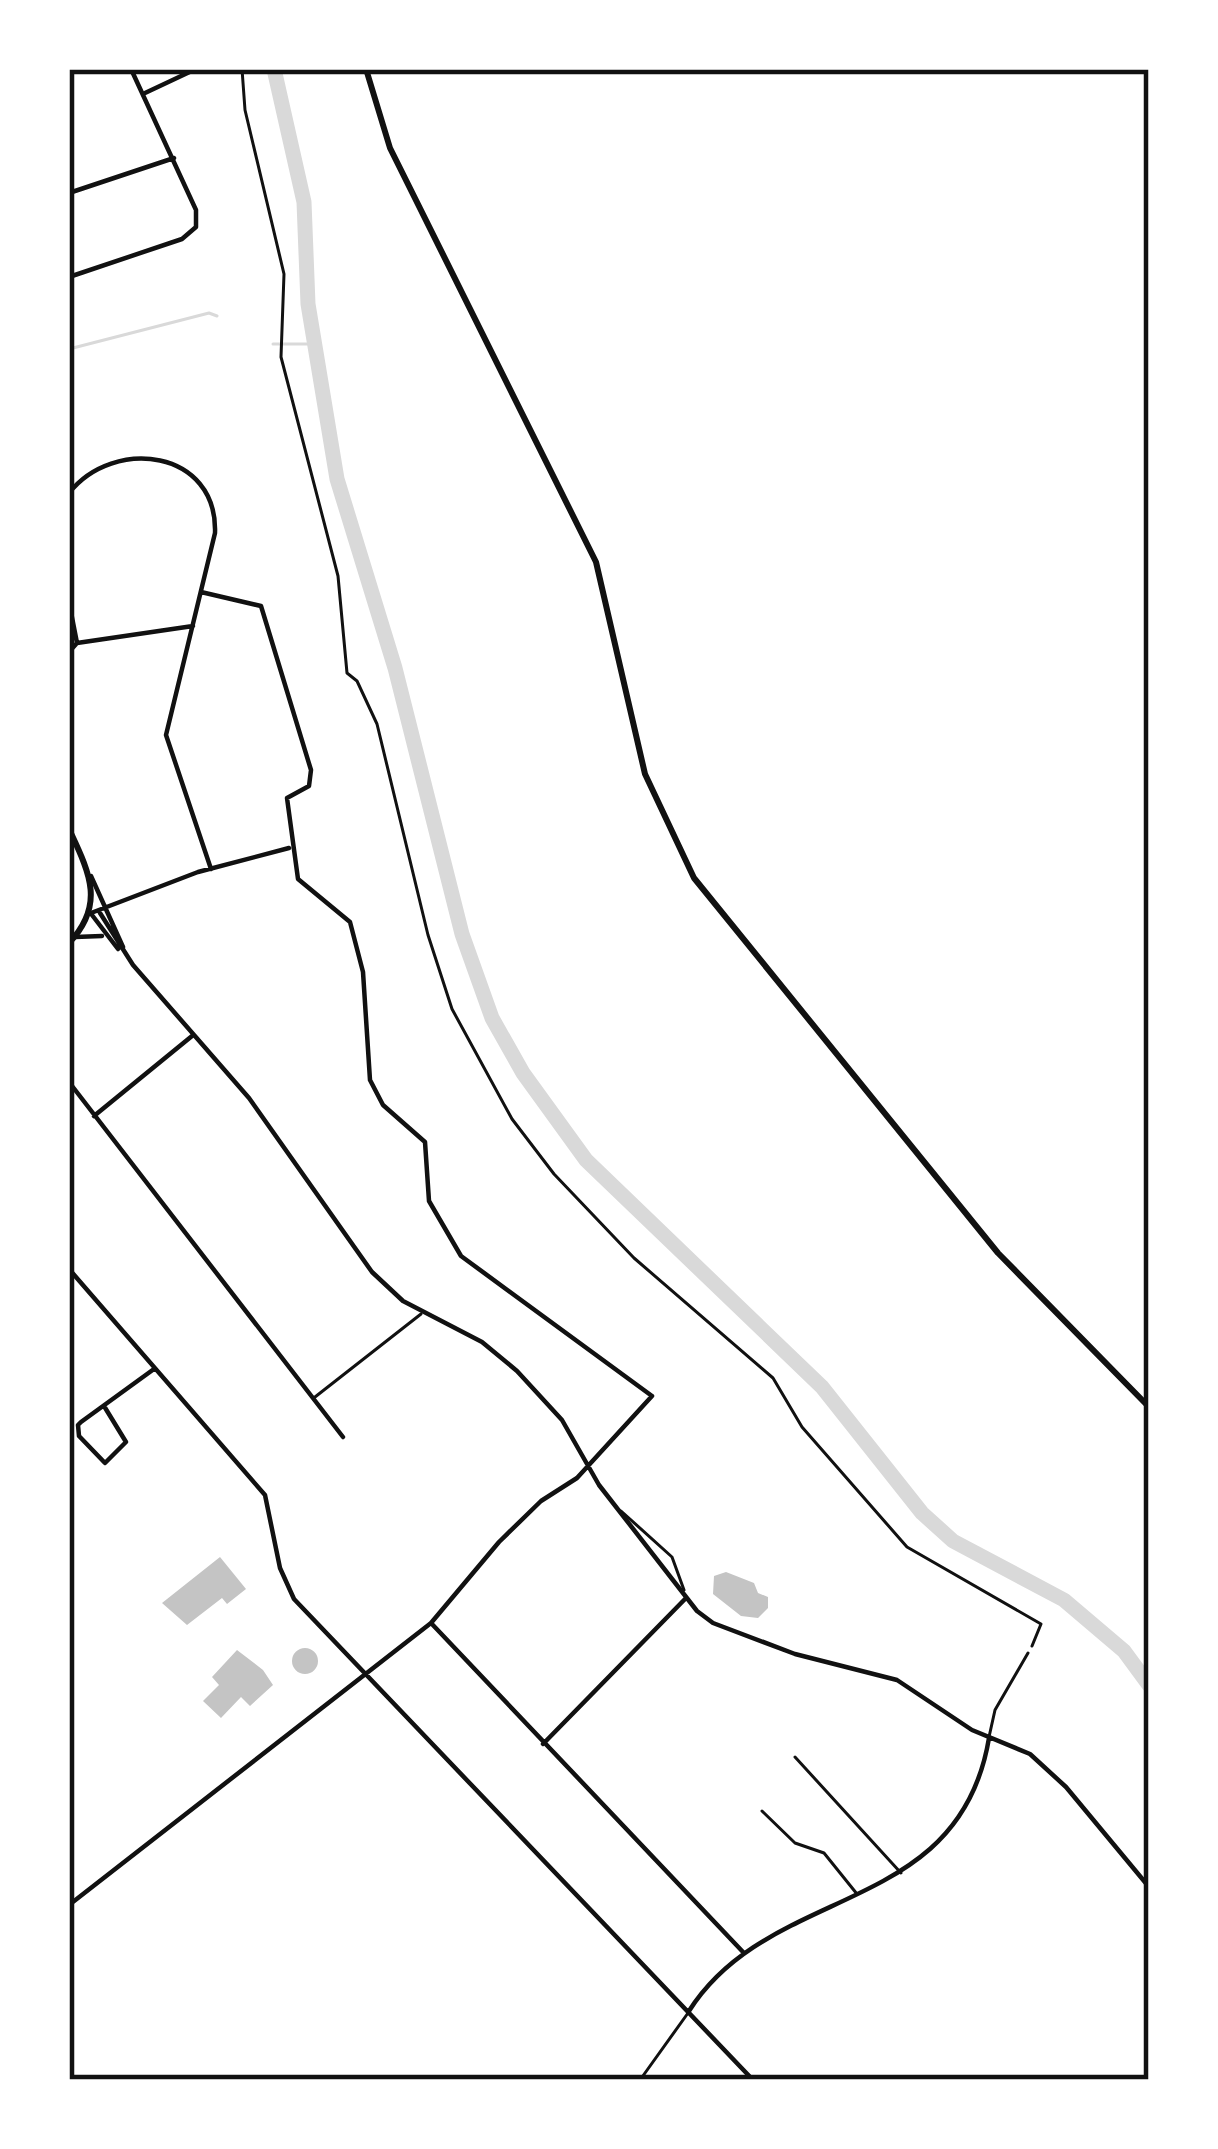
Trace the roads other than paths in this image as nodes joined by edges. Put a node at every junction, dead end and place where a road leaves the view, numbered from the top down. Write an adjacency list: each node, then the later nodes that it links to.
1 (131, 69): 4 (street)
2 (196, 69): 4 (street)
3 (366, 69): 31 (street)
4 (145, 93): 5 (street)
5 (174, 158): 6 (street); 7 (street)
6 (69, 193)
7 (69, 277)
8 (69, 494): 9 (street)
9 (201, 592): 11 (street); 15 (street)
10 (69, 602): 12 (street)
11 (193, 626): 12 (street); 16 (street)
12 (77, 643): 13 (street)
13 (69, 652)
14 (69, 829): 17 (street)
15 (290, 848): 16 (street); 33 (street)
16 (211, 869): 18 (street)
17 (89, 873): 18 (street); 19 (street)
18 (109, 910): 19 (street); 22 (street)
19 (95, 914): 20 (street); 21 (street); 22 (street)
20 (108, 938): 21 (street); 22 (street)
21 (72, 940)
22 (125, 955): 23 (street)
23 (192, 1036): 25 (street); 27 (street)
24 (69, 1082): 25 (street)
25 (94, 1115): 29 (street)
26 (69, 1269): 28 (street)
27 (422, 1313): 29 (lane); 33 (street)
28 (154, 1369): 30 (street); 38 (street)
29 (312, 1399): 32 (street)
30 (104, 1406): 30 (street)
31 (1149, 1406)
32 (343, 1437)
33 (587, 1465): 34 (street); 36 (street)
34 (618, 1508): 35 (street); 35 (lane)
35 (686, 1598): 39 (street); 40 (street)
36 (431, 1623): 38 (street); 40 (street)
37 (1028, 1653): 39 (lane)
38 (367, 1674): 46 (street); 48 (street)
39 (989, 1738): 43 (street); 44 (street)
40 (542, 1744): 47 (street)
41 (795, 1757): 43 (lane)
42 (762, 1811): 45 (lane)
43 (901, 1873): 45 (street)
44 (1149, 1887)
45 (857, 1894): 47 (street)
46 (69, 1905)
47 (743, 1952): 48 (street)
48 (689, 2011): 49 (lane); 50 (street)
49 (640, 2080)
50 (752, 2080)

